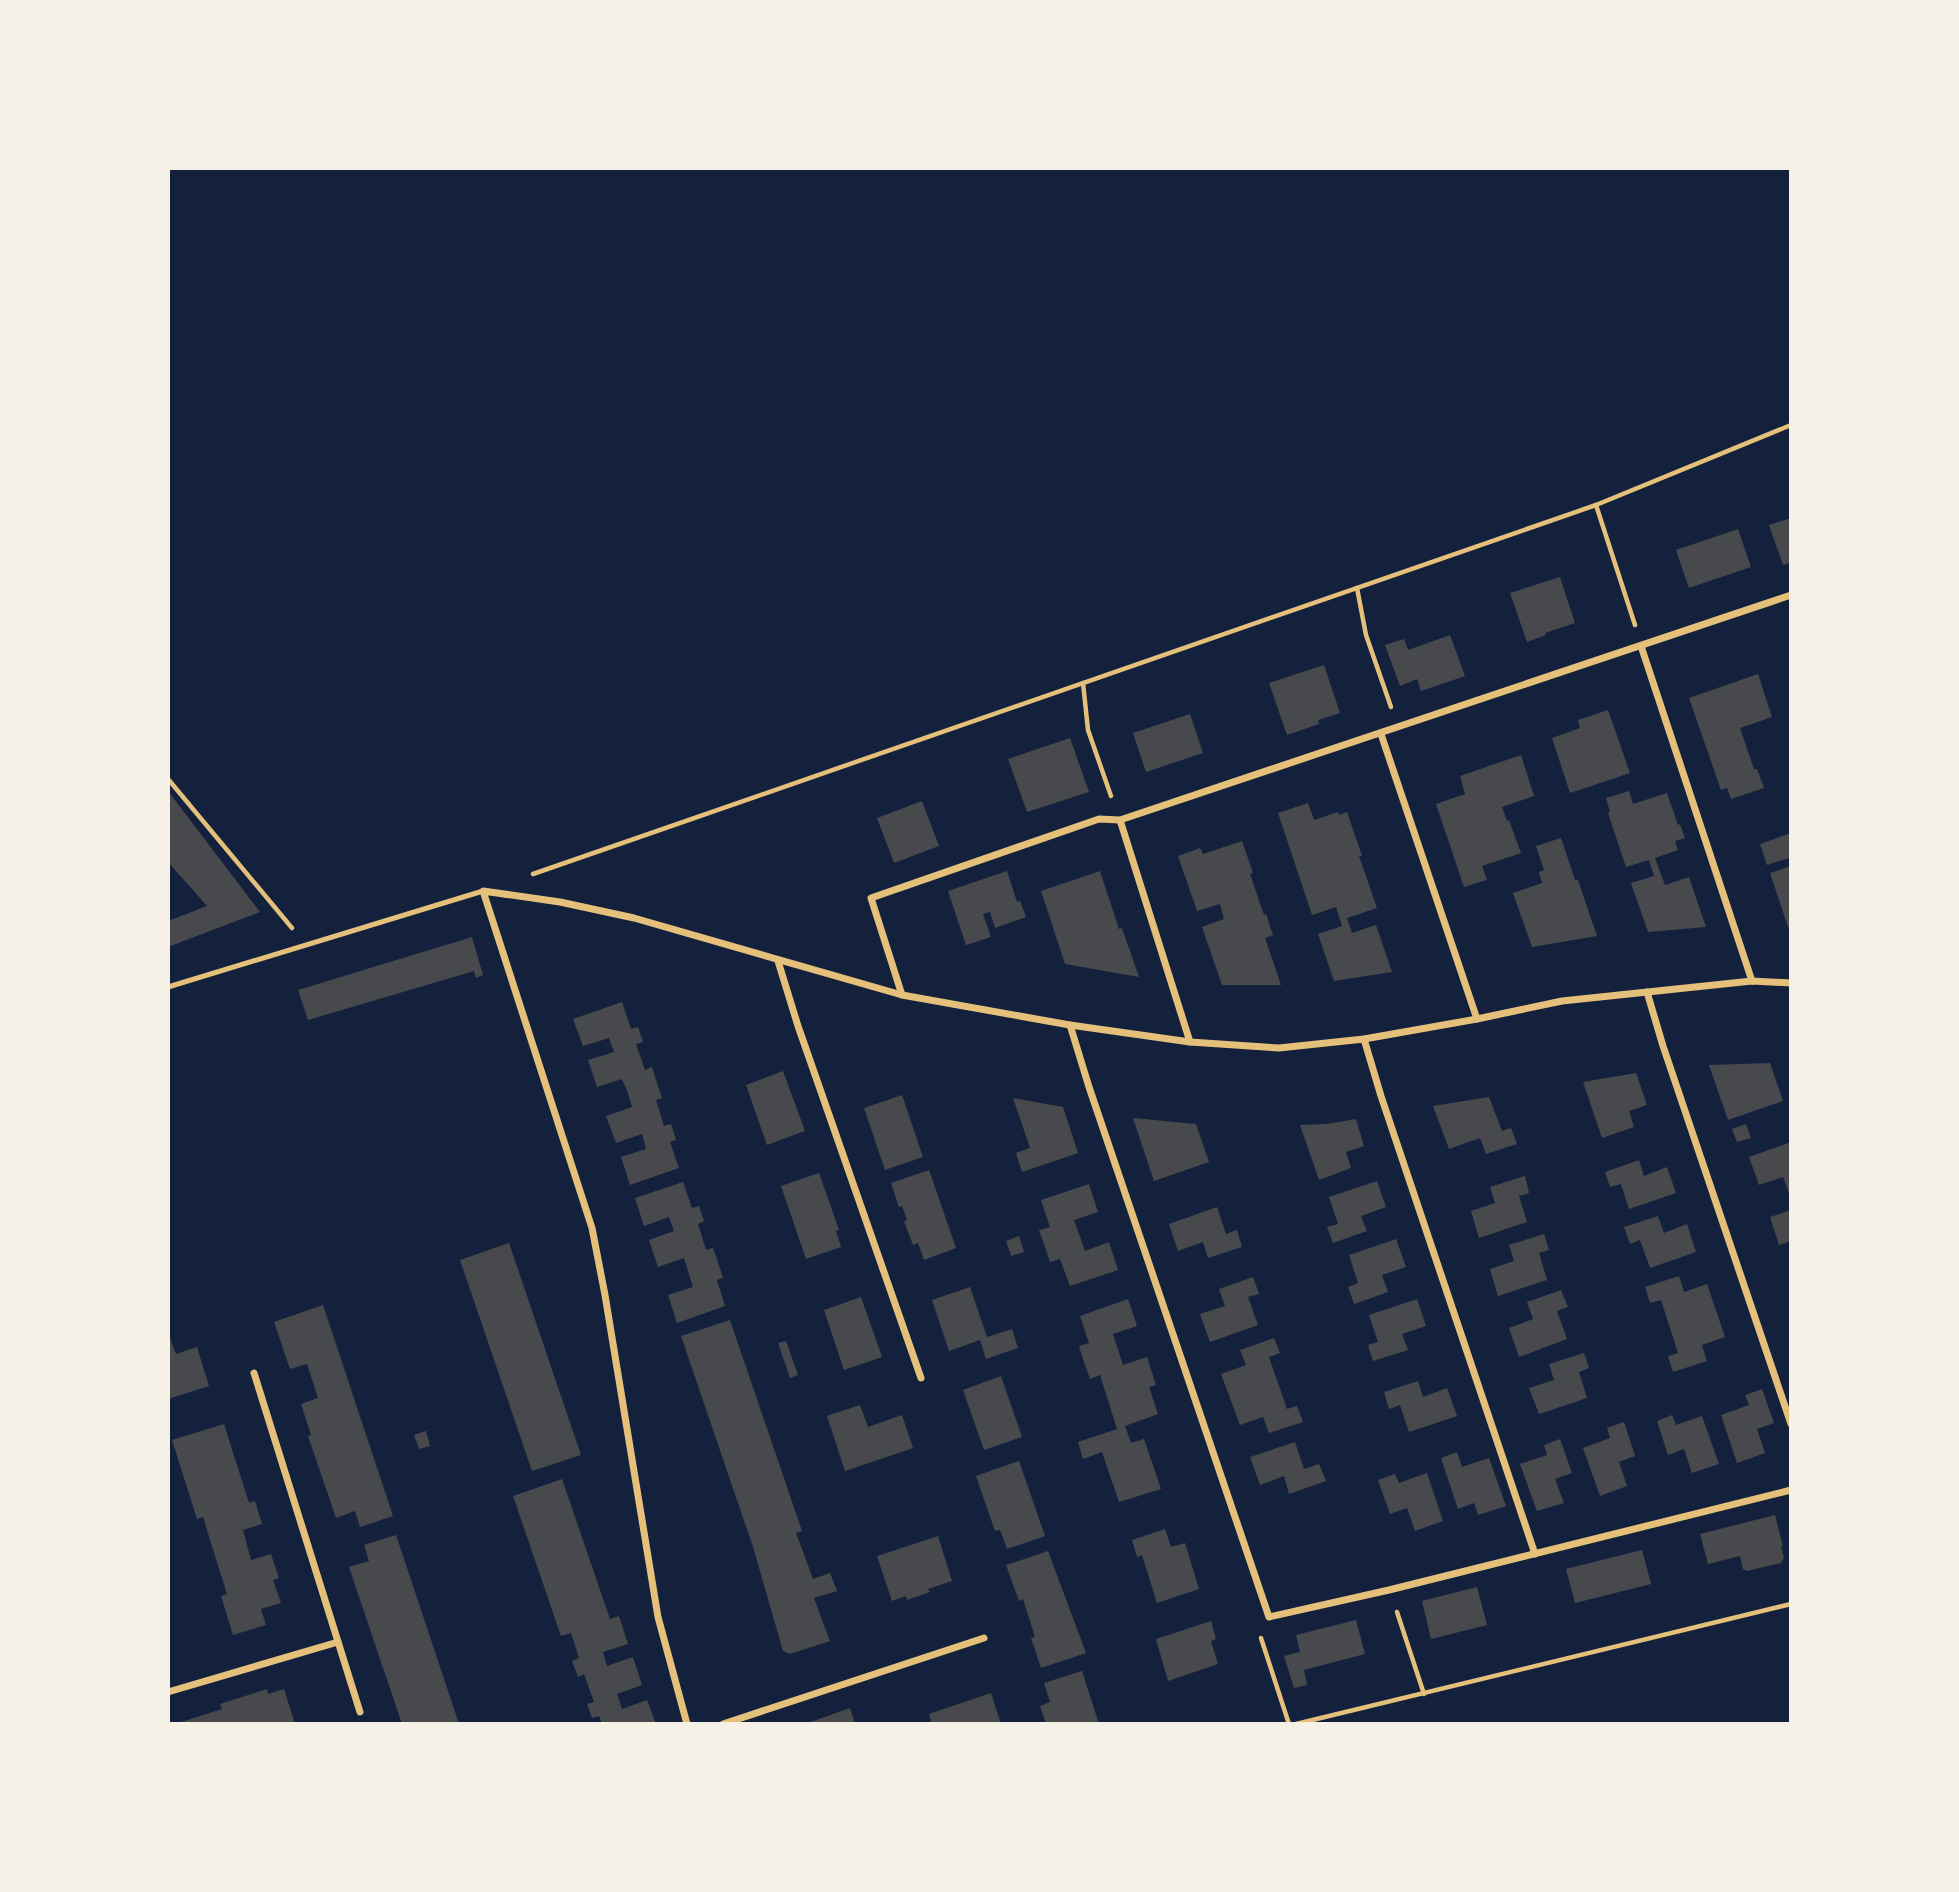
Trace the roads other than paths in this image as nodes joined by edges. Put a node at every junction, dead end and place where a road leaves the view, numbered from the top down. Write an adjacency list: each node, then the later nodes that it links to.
1 (1791, 595): 2 (street)
2 (1641, 646): 3 (street); 7 (street)
3 (1381, 734): 4 (street); 12 (street)
4 (1119, 820): 11 (street); 15 (street)
5 (483, 891): 6 (street); 9 (lane); 25 (street)
6 (778, 961): 11 (street); 17 (street)
7 (1752, 981): 8 (street); 10 (street)
8 (1791, 983)
9 (168, 987)
10 (1647, 992): 12 (street); 18 (street)
11 (902, 995): 13 (street)
12 (1477, 1020): 14 (street)
13 (1070, 1025): 15 (street); 20 (street)
14 (1364, 1039): 15 (street); 20 (street)
15 (1190, 1042)
16 (254, 1373): 22 (street)
17 (921, 1378)
18 (1791, 1424)
19 (1791, 1490): 20 (street)
20 (1535, 1553)
21 (984, 1638): 26 (street)
22 (338, 1642): 23 (street); 24 (street)
23 (168, 1692)
24 (360, 1712)
25 (687, 1724)
26 (723, 1724)

